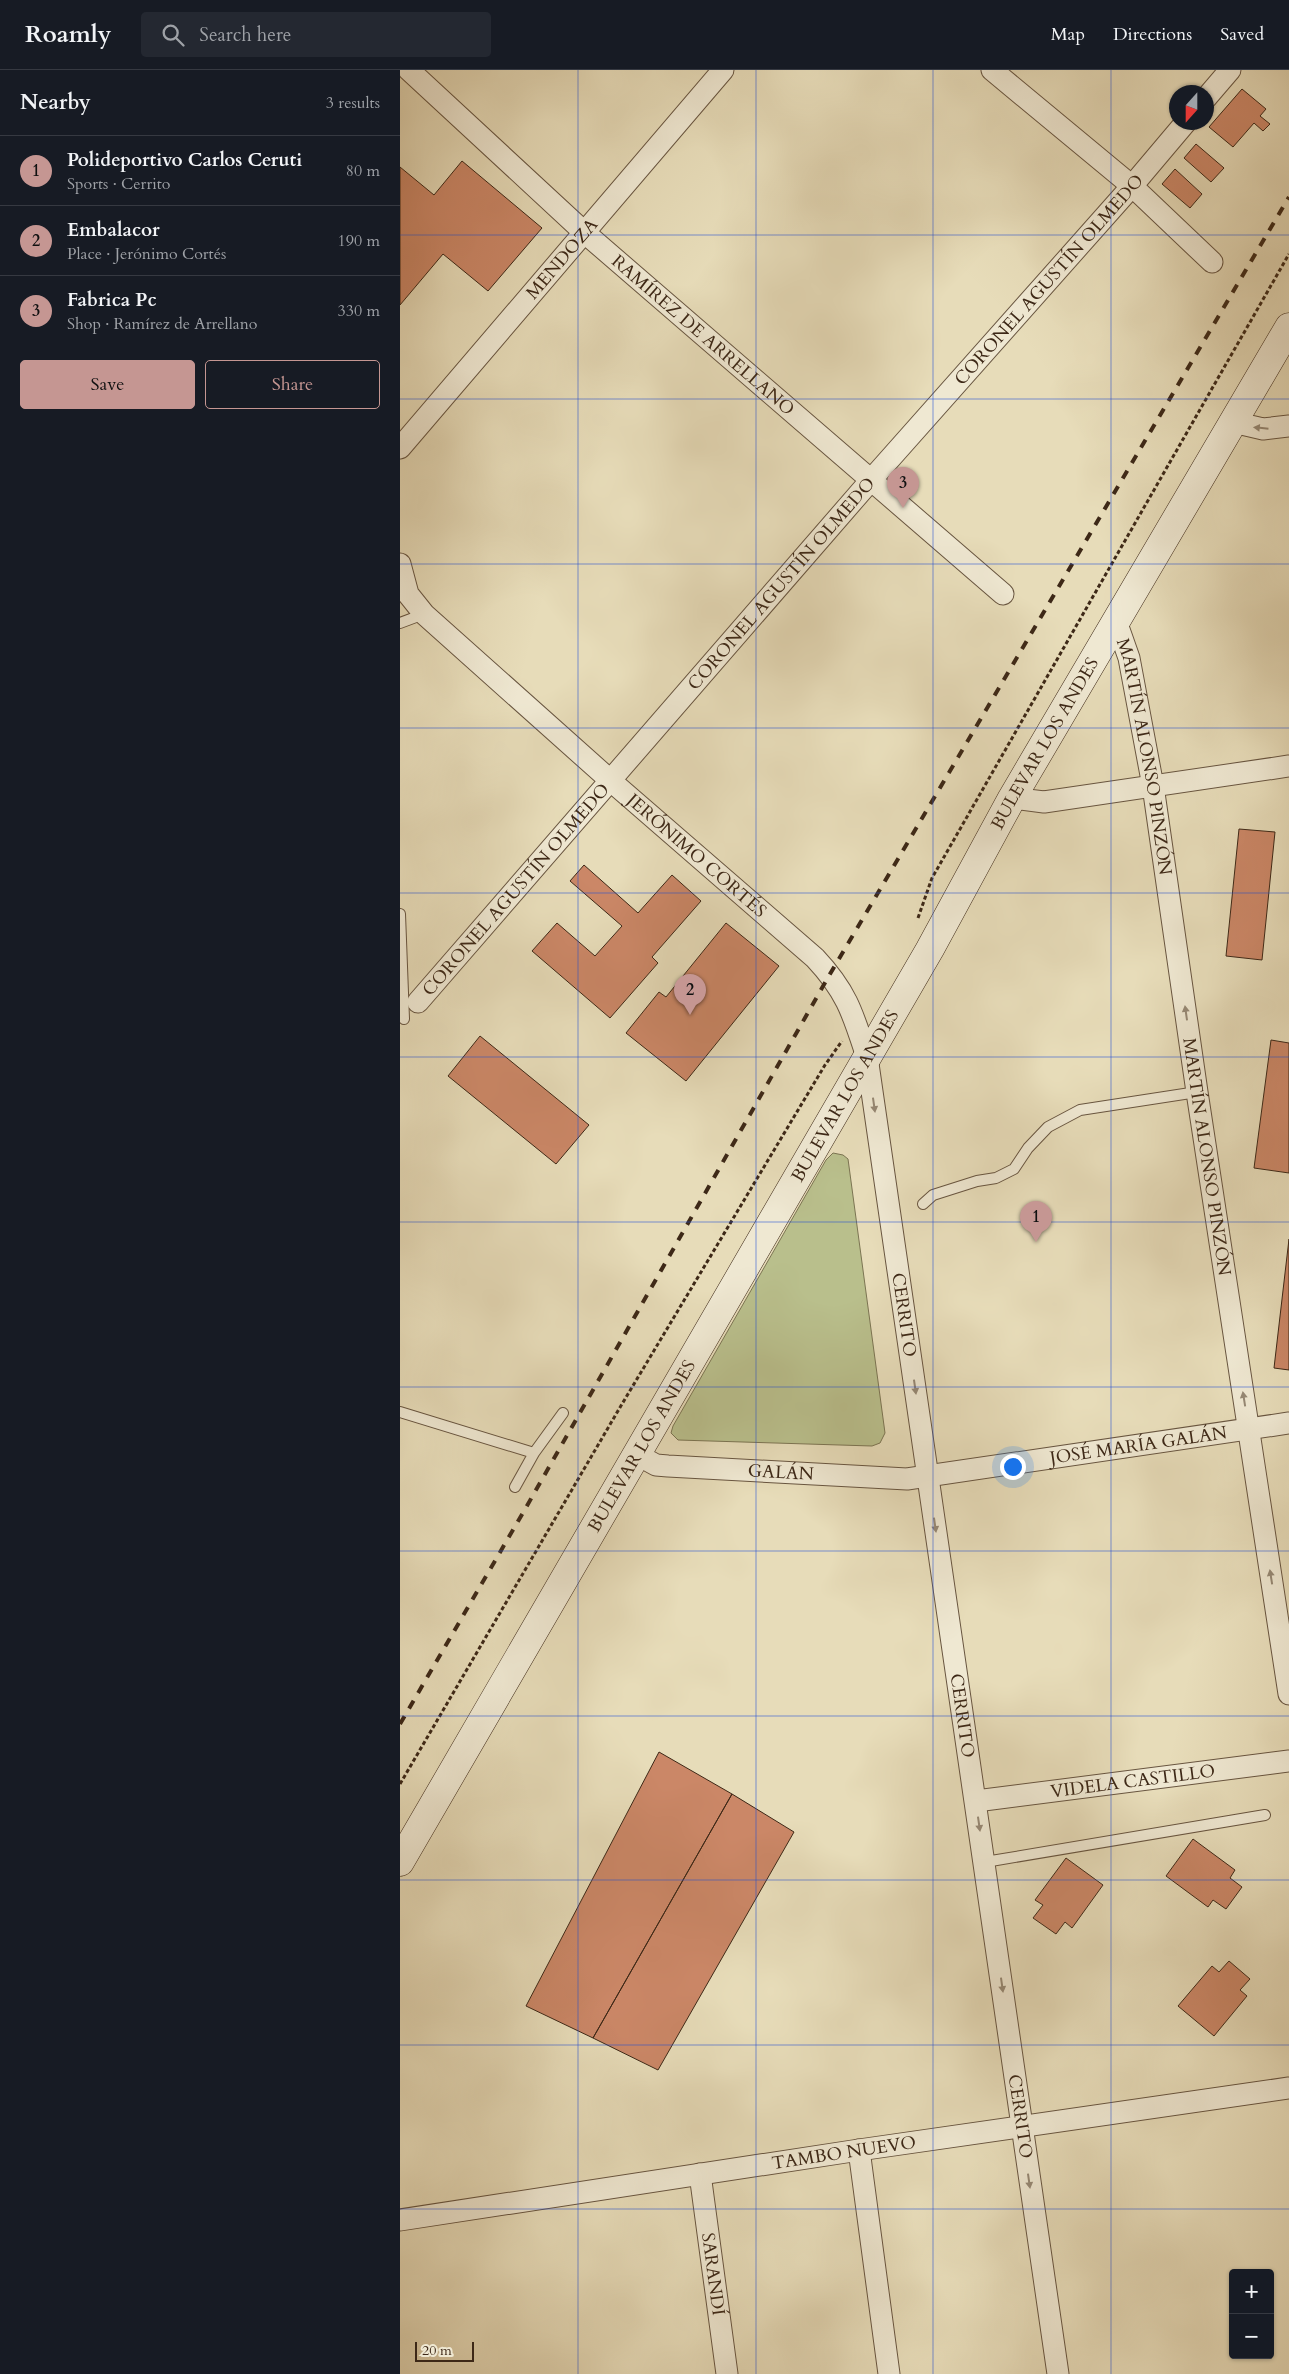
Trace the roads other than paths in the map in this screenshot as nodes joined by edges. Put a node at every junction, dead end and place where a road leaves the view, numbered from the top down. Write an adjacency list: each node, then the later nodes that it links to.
1 (409, 70): 8 (street, RAMÍREZ DE ARRELLANO)
2 (723, 70): 8 (street, MENDOZA)
3 (992, 70): 7 (street)
4 (1230, 70): 5 (street)
5 (1214, 89)
6 (1179, 130): 7 (street, CORONEL AGUSTÍN OLMEDO)
7 (1132, 186): 9 (street); 14 (street, CORONEL AGUSTÍN OLMEDO)
8 (585, 233): 13 (street, MENDOZA); 14 (street, RAMÍREZ DE ARRELLANO)
9 (1212, 262)
10 (1289, 327): 11 (main road, BULEVAR LOS ANDES)
11 (1233, 422): 12 (street, one-way to 11); 18 (main road, BULEVAR LOS ANDES)
12 (1289, 426)
13 (400, 448)
14 (871, 480): 16 (street, RAMÍREZ DE ARRELLANO); 21 (street, CORONEL AGUSTÍN OLMEDO)
15 (400, 564): 17 (street, JERÓNIMO CORTÉS)
16 (1003, 594)
17 (424, 614): 19 (lane); 21 (street, JERÓNIMO CORTÉS)
18 (1116, 621): 22 (street, MARTÍN ALONSO PINZÓN); 23 (main road, BULEVAR LOS ANDES)
19 (400, 623)
20 (1289, 766): 22 (street)
21 (611, 781): 25 (street, CORONEL AGUSTÍN OLMEDO); 27 (street, JERÓNIMO CORTÉS)
22 (1153, 786): 23 (street); 28 (street, MARTÍN ALONSO PINZÓN, one-way to 22)
23 (1012, 798): 27 (main road, BULEVAR LOS ANDES)
24 (400, 914): 26 (lane)
25 (418, 1002)
26 (404, 1019)
27 (867, 1057): 35 (main road, BULEVAR LOS ANDES); 36 (street, CERRITO, one-way to 36)
28 (1197, 1092): 29 (lane); 33 (street, MARTÍN ALONSO PINZÓN, one-way to 28)
29 (922, 1204)
30 (400, 1412): 34 (lane)
31 (563, 1413): 34 (lane)
32 (1289, 1423): 33 (street, JOSÉ MARÍA GALÁN)
33 (1249, 1429): 36 (street, JOSÉ MARÍA GALÁN); 38 (street, MARTÍN ALONSO PINZÓN, one-way to 33)
34 (534, 1453): 37 (lane)
35 (636, 1454): 36 (street, GALÁN); 42 (main road, BULEVAR LOS ANDES)
36 (928, 1477): 40 (street, CERRITO, one-way to 40)
37 (515, 1487)
38 (1289, 1694)
39 (1289, 1761): 40 (street, VIDELA CASTILLO)
40 (976, 1801): 43 (street, CERRITO, one-way to 43)
41 (1265, 1815): 43 (lane)
42 (400, 1862)
43 (985, 1862): 45 (street, CERRITO, one-way to 45)
44 (1289, 2088): 45 (street, TAMBO NUEVO)
45 (1022, 2128): 46 (street, TAMBO NUEVO); 51 (street, CERRITO, one-way to 51)
46 (859, 2150): 47 (street, TAMBO NUEVO); 50 (street)
47 (700, 2174): 48 (street, TAMBO NUEVO); 49 (street, SARANDÍ)
48 (400, 2220)
49 (728, 2374)
50 (889, 2374)
51 (1058, 2374)

